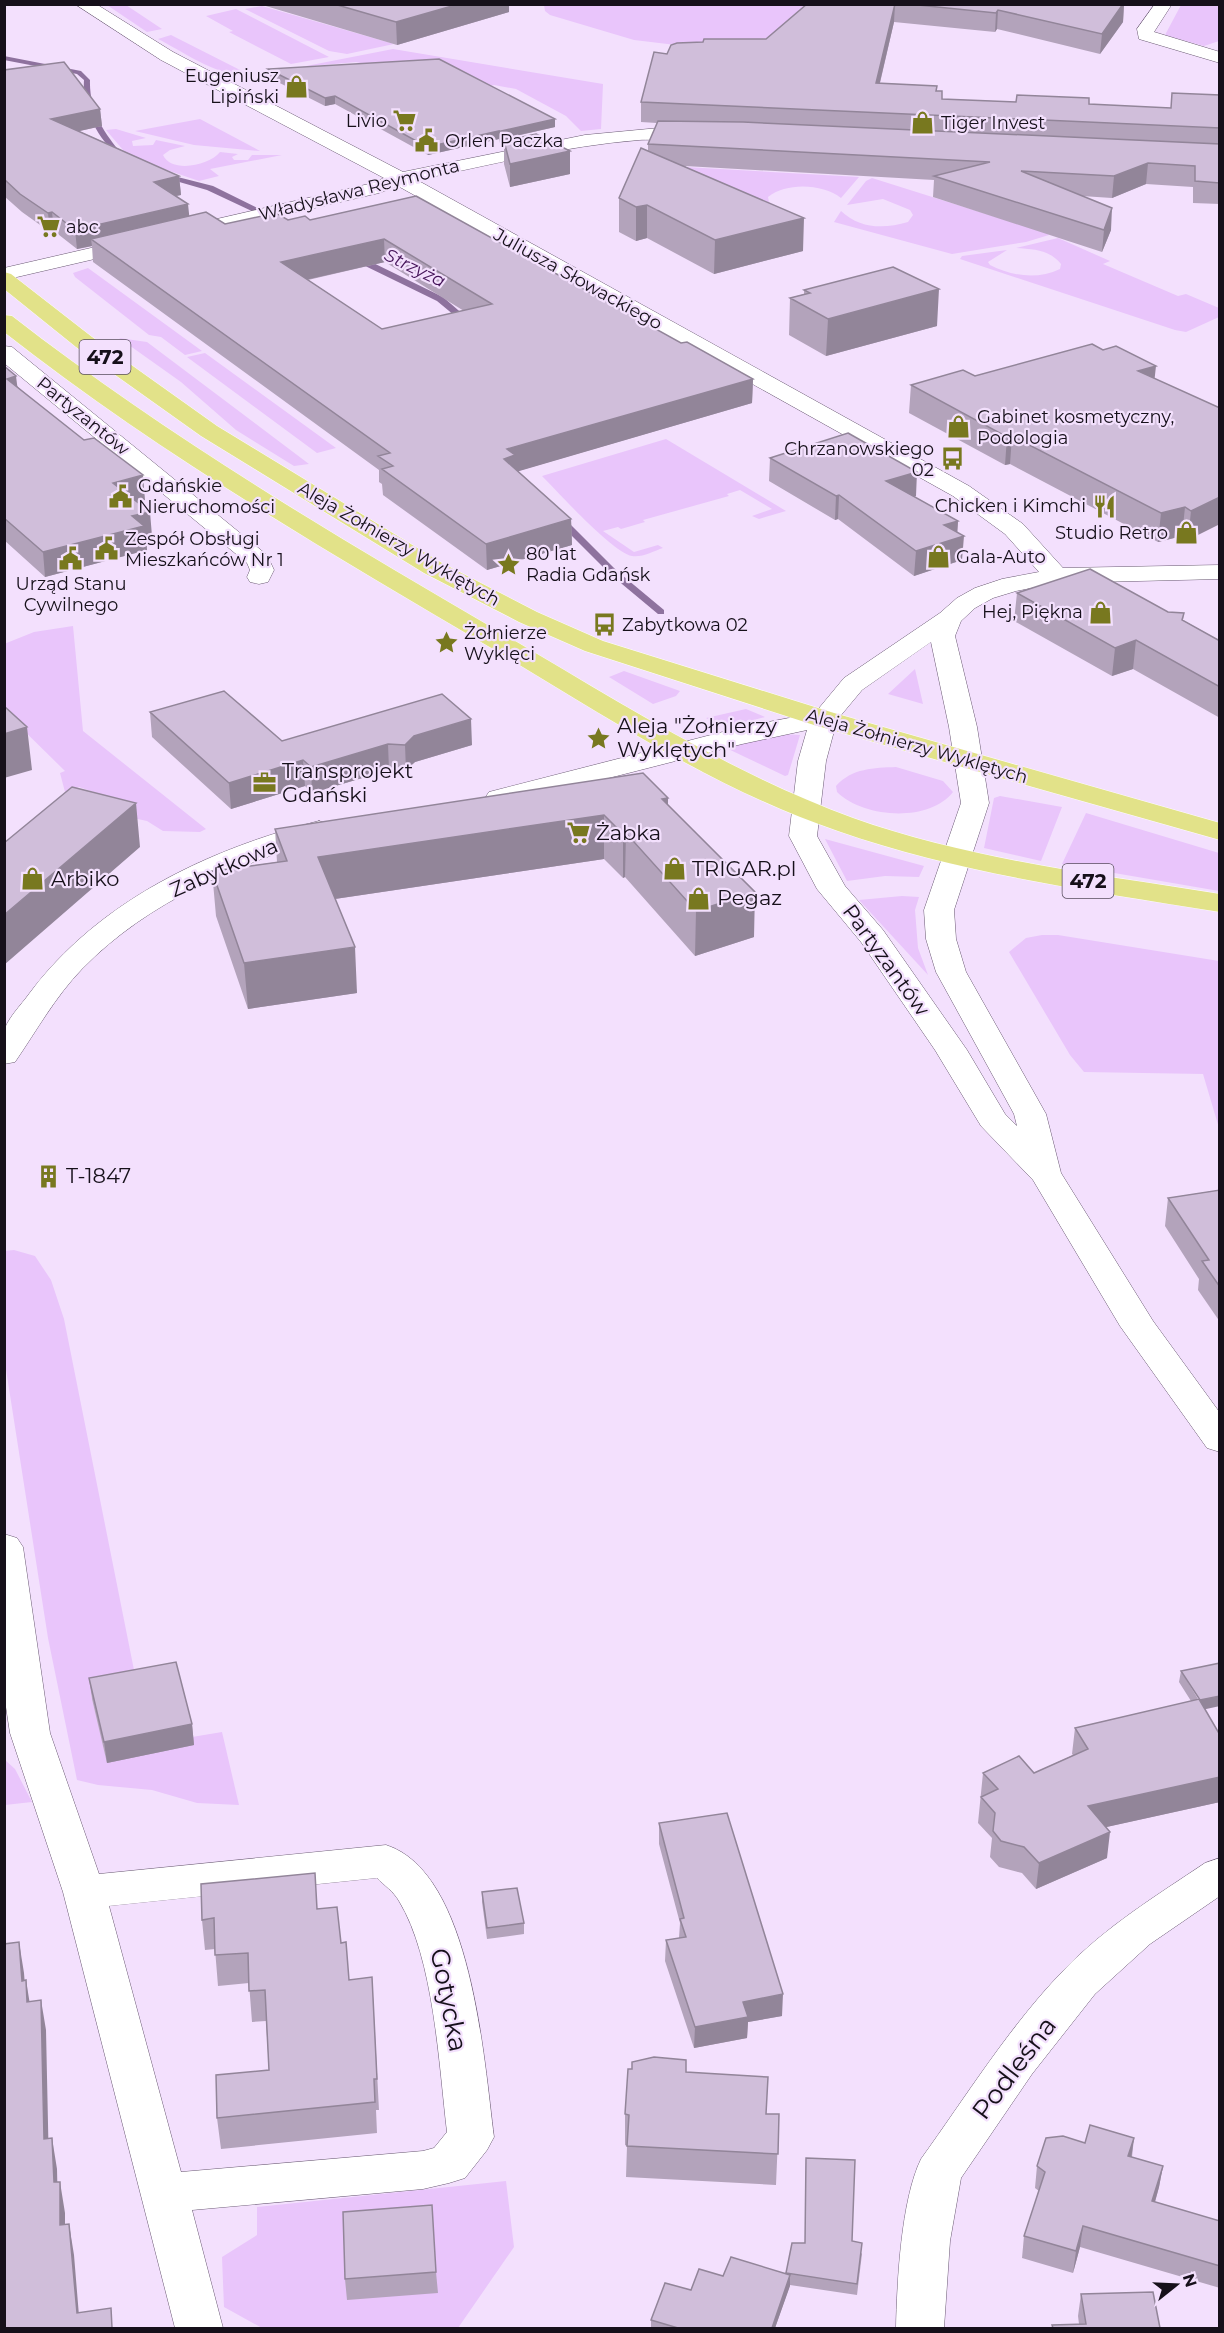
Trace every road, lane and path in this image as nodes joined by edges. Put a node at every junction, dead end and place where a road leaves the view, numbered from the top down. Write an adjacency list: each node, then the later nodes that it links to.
1 (83, 4): 5 (street, Juliusza Słowackiego)
2 (1164, 4): 3 (street)
3 (1220, 58)
4 (711, 133): 5 (street, Władysława Reymonta)
5 (400, 178): 6 (street, Władysława Reymonta); 10 (street, Juliusza Słowackiego)
6 (4, 276): 13 (main road, Aleja Żołnierzy Wyklętych / 472)
7 (4, 321): 14 (main road, Aleja Żołnierzy Wyklętych / 472)
8 (4, 352): 11 (street, Partyzantów)
9 (1220, 572): 10 (street)
10 (1056, 576): 12 (street)
11 (259, 577)
12 (949, 618): 13 (street); 15 (street, Partyzantów)
13 (824, 719): 14 (street); 15 (main road, Aleja Żołnierzy Wyklętych / 472); 17 (street, Partyzantów)
14 (683, 752): 16 (street); 17 (main road, Aleja Żołnierzy Wyklętych / 472)
15 (969, 761): 19 (main road, Aleja Żołnierzy Wyklętych / 472); 20 (street, Partyzantów)
16 (471, 804)
17 (805, 810): 20 (main road, Aleja Żołnierzy Wyklętych / 472); 23 (street, Partyzantów)
18 (341, 826): 22 (street, Zabytkowa)
19 (1220, 832)
20 (956, 856): 21 (main road, Aleja Żołnierzy Wyklętych / 472); 23 (street, Partyzantów)
21 (1220, 903)
22 (4, 1055)
23 (1046, 1175): 24 (street, Partyzantów)
24 (1220, 1440)
25 (4, 1547): 26 (street)
26 (10, 1629): 27 (street)
27 (17, 1731): 29 (street)
28 (1220, 1874): 32 (street, Podleśna)
29 (84, 1892): 30 (street); 30 (street, Gotycka)
30 (164, 2193): 31 (street)
31 (199, 2328)
32 (920, 2328)

